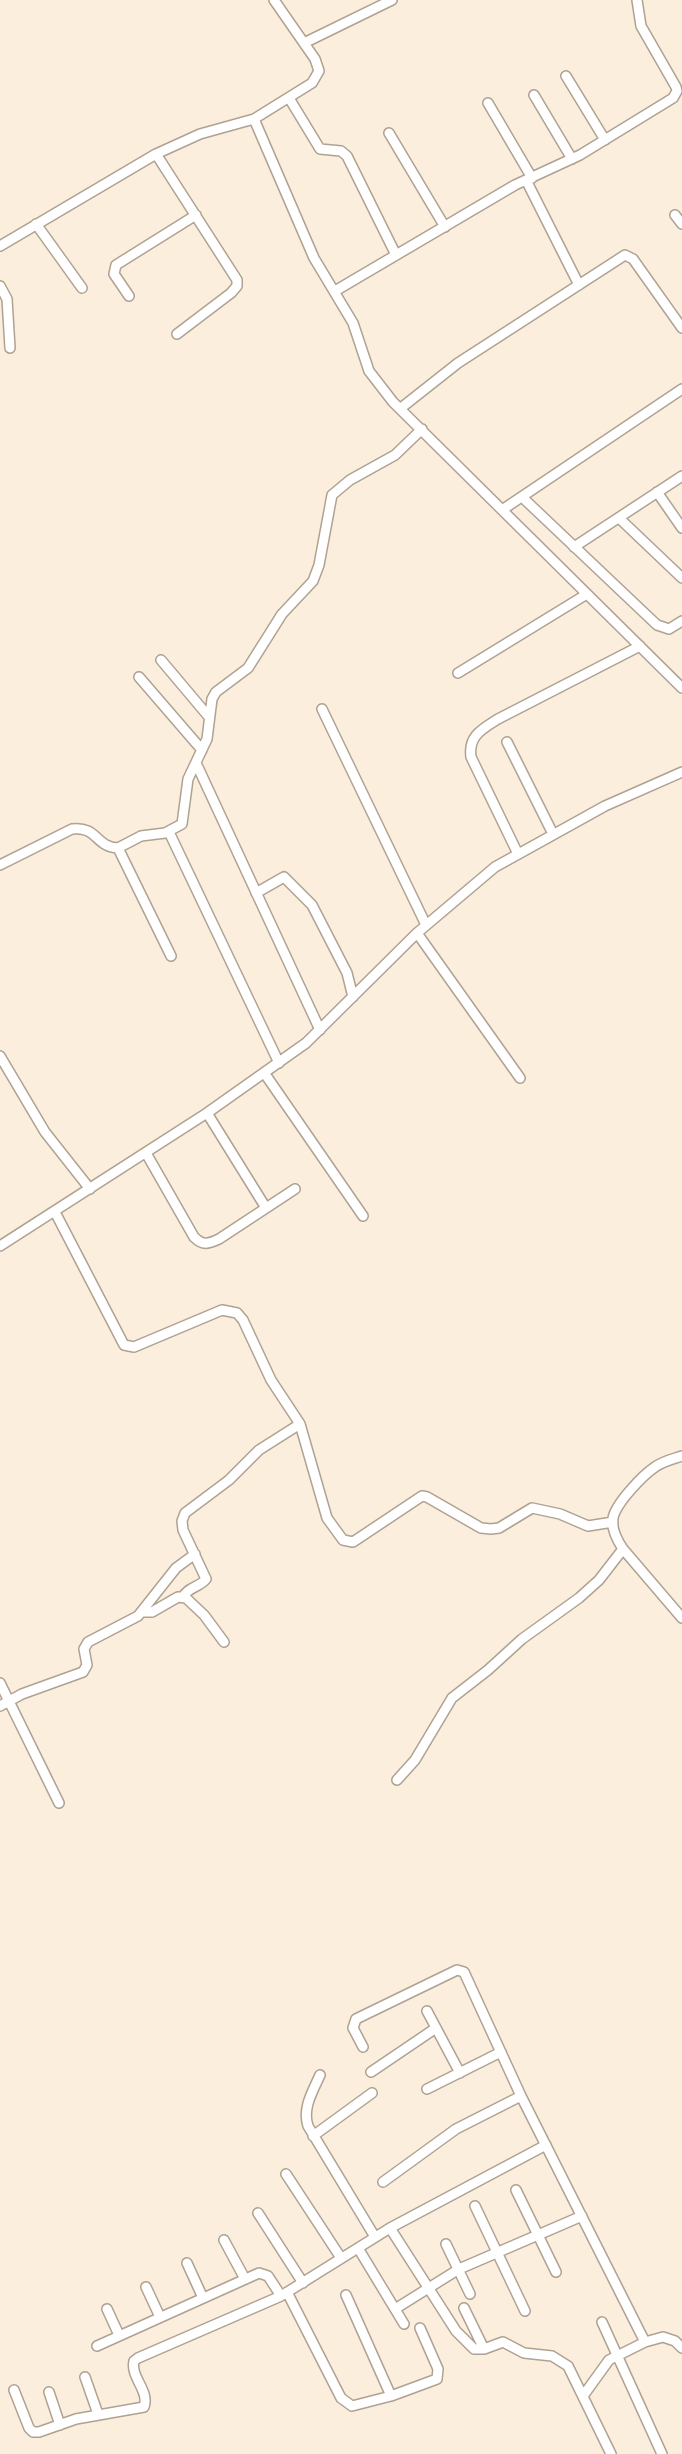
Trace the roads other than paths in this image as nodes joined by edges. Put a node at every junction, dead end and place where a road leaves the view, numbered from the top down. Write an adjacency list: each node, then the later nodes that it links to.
1 (274, 0): 4 (street)
2 (392, 0): 4 (street)
3 (637, 0): 11 (street)
4 (304, 43): 7 (street)
5 (566, 76): 11 (street)
6 (534, 95): 13 (street)
7 (289, 98): 9 (street); 21 (street)
8 (488, 104): 14 (street)
9 (254, 119): 12 (street); 25 (street)
10 (389, 134): 19 (street)
11 (605, 140): 13 (street)
12 (156, 154): 15 (street); 17 (street)
13 (572, 159): 14 (street)
14 (529, 179): 19 (street); 22 (street)
15 (196, 215): 26 (street); 28 (street)
16 (675, 215): 18 (street)
17 (36, 224): 20 (street); 24 (street)
18 (682, 224)
19 (445, 227): 21 (street)
20 (0, 246)
21 (396, 255): 25 (street)
22 (579, 285): 27 (street); 31 (street)
23 (0, 286): 29 (street)
24 (82, 288)
25 (335, 291): 31 (street)
26 (129, 296)
27 (682, 328)
28 (177, 334)
29 (10, 348)
30 (682, 389): 35 (street)
31 (401, 408): 32 (street)
32 (422, 429): 36 (street); 49 (street)
33 (682, 476): 34 (street)
34 (657, 492): 37 (street); 38 (street)
35 (522, 497): 36 (street); 39 (street)
36 (502, 510): 41 (street)
37 (619, 518): 39 (street); 40 (street)
38 (682, 528)
39 (574, 547): 42 (street)
40 (682, 578)
41 (587, 594): 43 (street); 45 (street)
42 (682, 621)
43 (640, 646): 47 (street); 57 (street)
44 (161, 660): 49 (street)
45 (458, 673)
46 (139, 677): 51 (street)
47 (682, 688)
48 (322, 709): 60 (street)
49 (209, 717): 51 (street)
50 (507, 742): 55 (street)
51 (201, 750): 52 (street)
52 (196, 762): 54 (street); 59 (street)
53 (682, 772): 55 (street)
54 (169, 832): 56 (street); 66 (street)
55 (553, 834): 57 (street)
56 (118, 849): 58 (street); 62 (street)
57 (518, 854): 60 (street)
58 (0, 865)
59 (256, 893): 63 (street); 64 (street)
60 (426, 925): 61 (street)
61 (417, 933): 63 (street); 68 (street)
62 (171, 956)
63 (353, 997): 64 (street)
64 (320, 1030): 66 (street)
65 (0, 1056): 71 (street)
66 (279, 1063): 67 (street)
67 (265, 1074): 69 (street); 75 (street)
68 (520, 1078)
69 (207, 1113): 70 (street); 73 (street)
70 (146, 1153): 71 (street); 73 (street)
71 (90, 1189): 74 (street)
72 (295, 1189): 73 (street)
73 (266, 1208)
74 (55, 1212): 76 (street); 77 (street)
75 (363, 1216)
76 (0, 1246)
77 (300, 1424): 79 (street); 81 (street)
78 (682, 1456): 79 (street)
79 (613, 1522): 80 (street)
80 (623, 1549): 84 (street); 88 (street)
81 (195, 1554): 82 (street); 83 (street)
82 (183, 1597): 83 (street); 85 (street)
83 (143, 1612): 87 (street)
84 (682, 1618)
85 (224, 1642)
86 (0, 1683): 87 (street)
87 (4, 1703): 89 (street)
88 (397, 1780)
89 (59, 1803)
90 (427, 2012): 91 (street)
91 (436, 2028): 94 (street); 95 (street)
92 (363, 2047): 93 (street)
93 (501, 2052): 95 (street); 99 (street)
94 (371, 2072)
95 (459, 2073): 97 (street)
96 (320, 2075): 100 (street)
97 (427, 2089)
98 (372, 2093): 100 (street)
99 (521, 2096): 101 (street); 103 (street)
100 (313, 2136): 110 (street)
101 (546, 2145): 107 (street); 108 (street)
102 (286, 2174): 115 (street)
103 (383, 2182)
104 (516, 2190): 109 (street)
105 (475, 2206): 114 (street)
106 (258, 2213): 120 (street)
107 (582, 2216): 109 (street); 136 (street)
108 (390, 2228): 110 (street); 122 (street)
109 (537, 2234): 114 (street); 118 (street)
110 (375, 2237): 113 (street)
111 (224, 2240): 119 (street)
112 (446, 2244): 117 (street)
113 (358, 2248): 115 (street); 129 (street)
114 (497, 2252): 117 (street); 130 (street)
115 (342, 2258): 120 (street)
116 (187, 2263): 126 (street)
117 (459, 2269): 122 (street); 124 (street)
118 (556, 2272)
119 (245, 2279): 123 (street); 126 (street)
120 (303, 2283): 123 (street)
121 (146, 2287): 131 (street)
122 (428, 2288): 129 (street); 139 (street)
123 (284, 2294): 144 (street); 146 (street)
124 (470, 2294)
125 (346, 2295): 144 (street)
126 (203, 2298): 131 (street)
127 (464, 2308): 139 (street)
128 (107, 2309): 135 (street)
129 (395, 2309): 133 (street)
130 (525, 2312)
131 (160, 2318): 135 (street)
132 (602, 2322): 140 (street)
133 (405, 2324)
134 (420, 2328): 144 (street)
135 (119, 2335): 137 (street)
136 (645, 2342): 138 (street); 140 (street)
137 (97, 2346)
138 (682, 2348)
139 (484, 2349): 145 (street)
140 (617, 2355): 145 (street); 149 (street)
141 (85, 2377): 146 (street)
142 (15, 2390): 147 (street)
143 (49, 2392): 147 (street)
144 (391, 2396)
145 (583, 2396): 148 (street)
146 (98, 2415): 147 (street)
147 (60, 2424)
148 (611, 2454)
149 (662, 2454)

